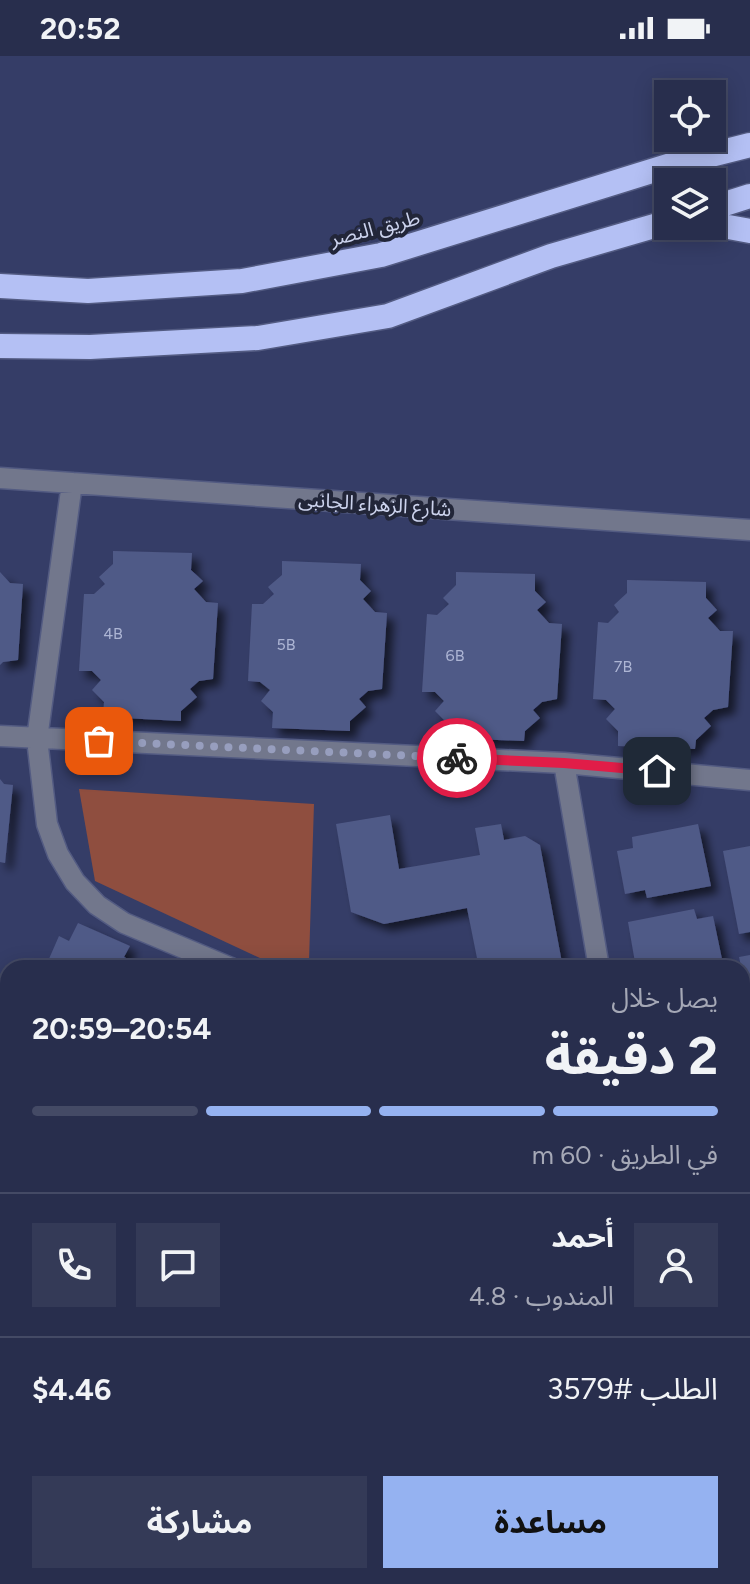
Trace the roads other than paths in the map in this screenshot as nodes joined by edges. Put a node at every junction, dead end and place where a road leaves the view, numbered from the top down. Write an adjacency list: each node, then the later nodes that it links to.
1 (750, 145): 7 (highway, طريق النصر)
2 (750, 196): 3 (highway)
3 (726, 204)
4 (654, 226): 8 (highway)
5 (726, 227): 6 (highway)
6 (750, 231)
7 (0, 286)
8 (0, 346)
9 (0, 478): 10 (street, شارع الزهراء الجانبى)
10 (72, 483): 11 (street, شارع الزهراء الجانبى); 13 (street)
11 (750, 530)
12 (0, 736): 13 (street)
13 (37, 739): 14 (street); 16 (street)
14 (564, 763): 15 (street); 17 (street)
15 (750, 780)
16 (212, 960)
17 (598, 960)

